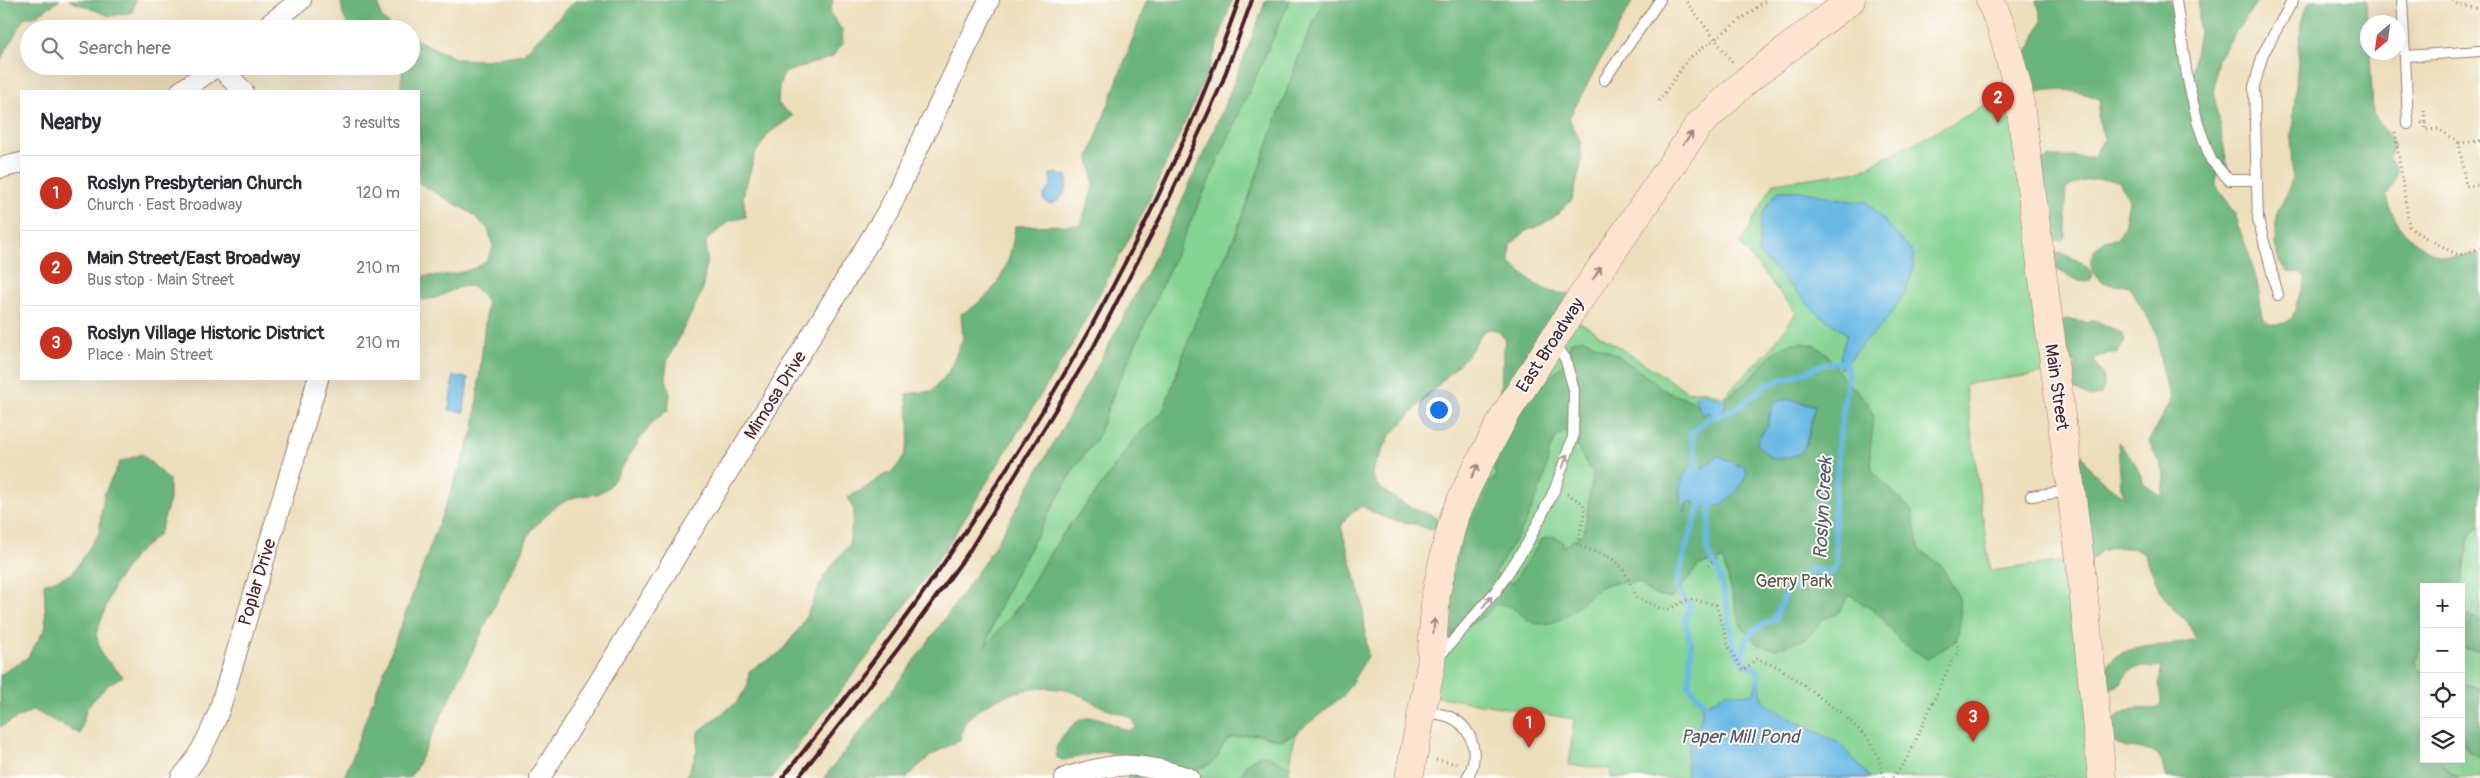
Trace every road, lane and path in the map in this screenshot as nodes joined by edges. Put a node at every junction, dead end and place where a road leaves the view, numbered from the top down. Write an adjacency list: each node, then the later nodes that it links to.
1 (301, 0): 14 (street)
2 (989, 0): 49 (street, Mimosa Drive)
3 (1660, 0): 20 (lane)
4 (1685, 0): 15 (path)
5 (1767, 0): 15 (path)
6 (1852, 0): 21 (main road, East Broadway)
7 (1990, 0): 39 (main road, Main Street)
8 (2176, 0): 32 (lane)
9 (2293, 0): 32 (lane)
10 (2402, 0): 13 (lane)
11 (2452, 0): 12 (path)
12 (2480, 9)
13 (2403, 15)
14 (275, 20)
15 (1715, 39): 21 (path); 24 (path)
16 (2480, 52): 17 (lane)
17 (2405, 56): 27 (lane)
18 (205, 75): 22 (street)
19 (227, 75): 23 (street)
20 (1604, 80)
21 (1746, 80): 36 (main road, East Broadway, one-way to 21)
22 (182, 90)
23 (241, 90)
24 (1659, 101)
25 (2424, 105): 26 (path)
26 (2425, 122): 27 (path); 29 (path)
27 (2408, 124): 34 (path)
28 (2480, 141): 29 (path)
29 (2459, 143): 33 (path)
30 (20, 163): 31 (street)
31 (0, 168)
32 (2256, 180): 35 (lane)
33 (2480, 185)
34 (2480, 248)
35 (2278, 295)
36 (1552, 340): 38 (lane, one-way to 36); 44 (main road, East Broadway, one-way to 36)
37 (318, 380): 48 (street, Poplar Drive)
38 (1556, 487): 44 (lane, one-way to 38); 53 (path)
39 (2071, 491): 40 (lane); 55 (main road, Main Street)
40 (2031, 496)
41 (1717, 556): 42 (path)
42 (1708, 566)
43 (1954, 637): 54 (path)
44 (1431, 665): 45 (main road, East Broadway)
45 (1423, 712): 46 (lane); 47 (main road, East Broadway)
46 (1472, 766): 47 (path); 52 (lane)
47 (1418, 768)
48 (181, 778)
49 (540, 778)
50 (1065, 778): 51 (street)
51 (1189, 778)
52 (1467, 778)
53 (1884, 778)
54 (1893, 778)
55 (2102, 778)

